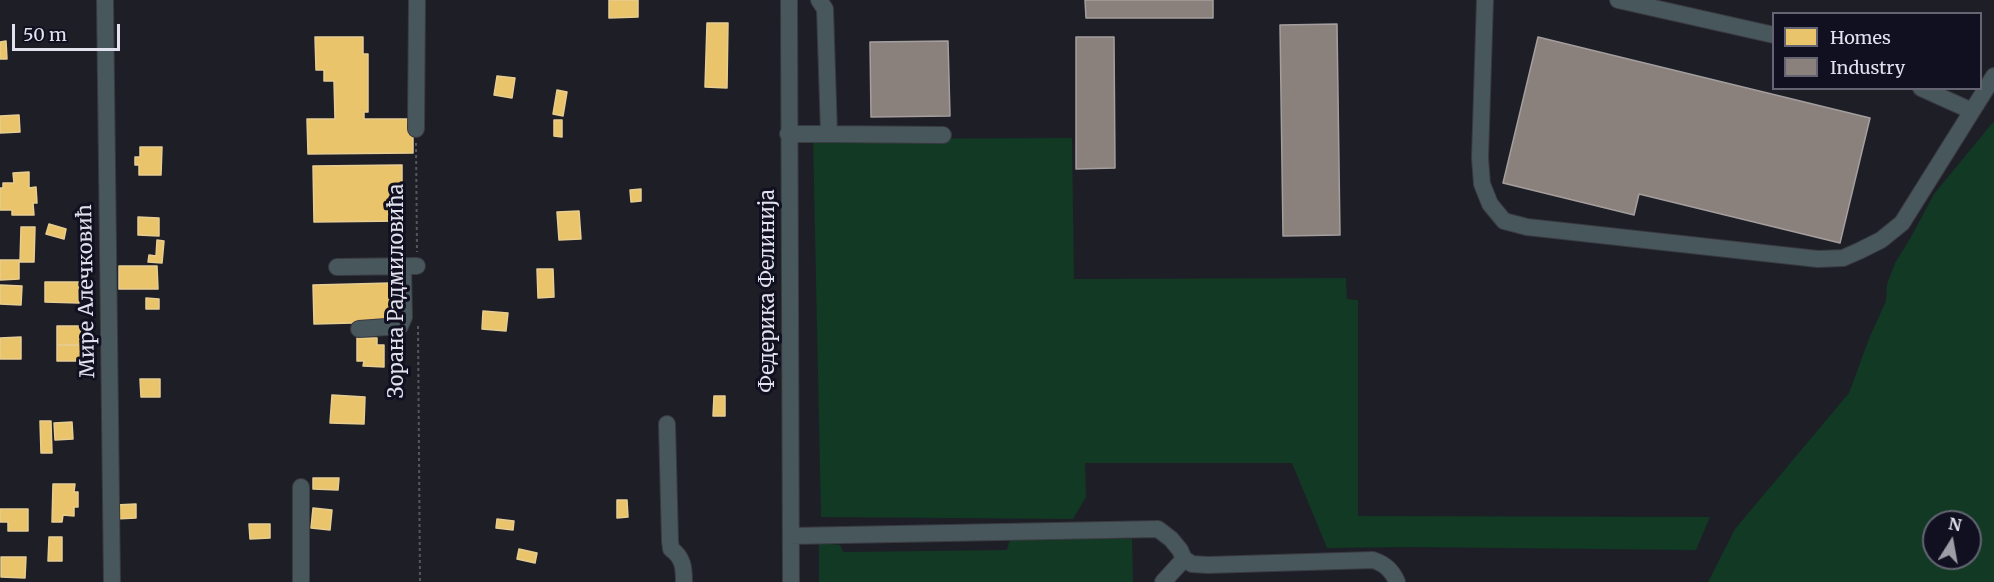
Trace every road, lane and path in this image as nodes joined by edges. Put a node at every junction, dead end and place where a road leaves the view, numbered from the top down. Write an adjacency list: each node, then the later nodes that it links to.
1 (105, 0): 23 (street, Мире Алечковић)
2 (417, 0): 11 (street)
3 (789, 0): 12 (street, Федерика Фелинија)
4 (819, 0): 13 (street)
5 (1485, 0): 10 (street)
6 (1618, 0): 7 (street)
7 (1772, 35)
8 (1994, 76): 10 (street)
9 (1925, 90): 10 (street)
10 (1972, 111)
11 (416, 129): 15 (path, Зорана Радмиловића)
12 (788, 134): 13 (street); 21 (street, Федерика Фелинија)
13 (829, 134): 14 (street)
14 (943, 135)
15 (410, 266): 16 (street); 18 (street)
16 (337, 267)
17 (418, 325): 25 (path, Зорана Радмиловића)
18 (359, 328)
19 (667, 424): 26 (street)
20 (301, 487): 24 (street)
21 (790, 536): 22 (street); 27 (street, Федерика Фелинија)
22 (1184, 559): 28 (street); 29 (street)
23 (112, 582)
24 (301, 582)
25 (420, 582)
26 (684, 582)
27 (791, 582)
28 (1163, 582)
29 (1397, 582)

